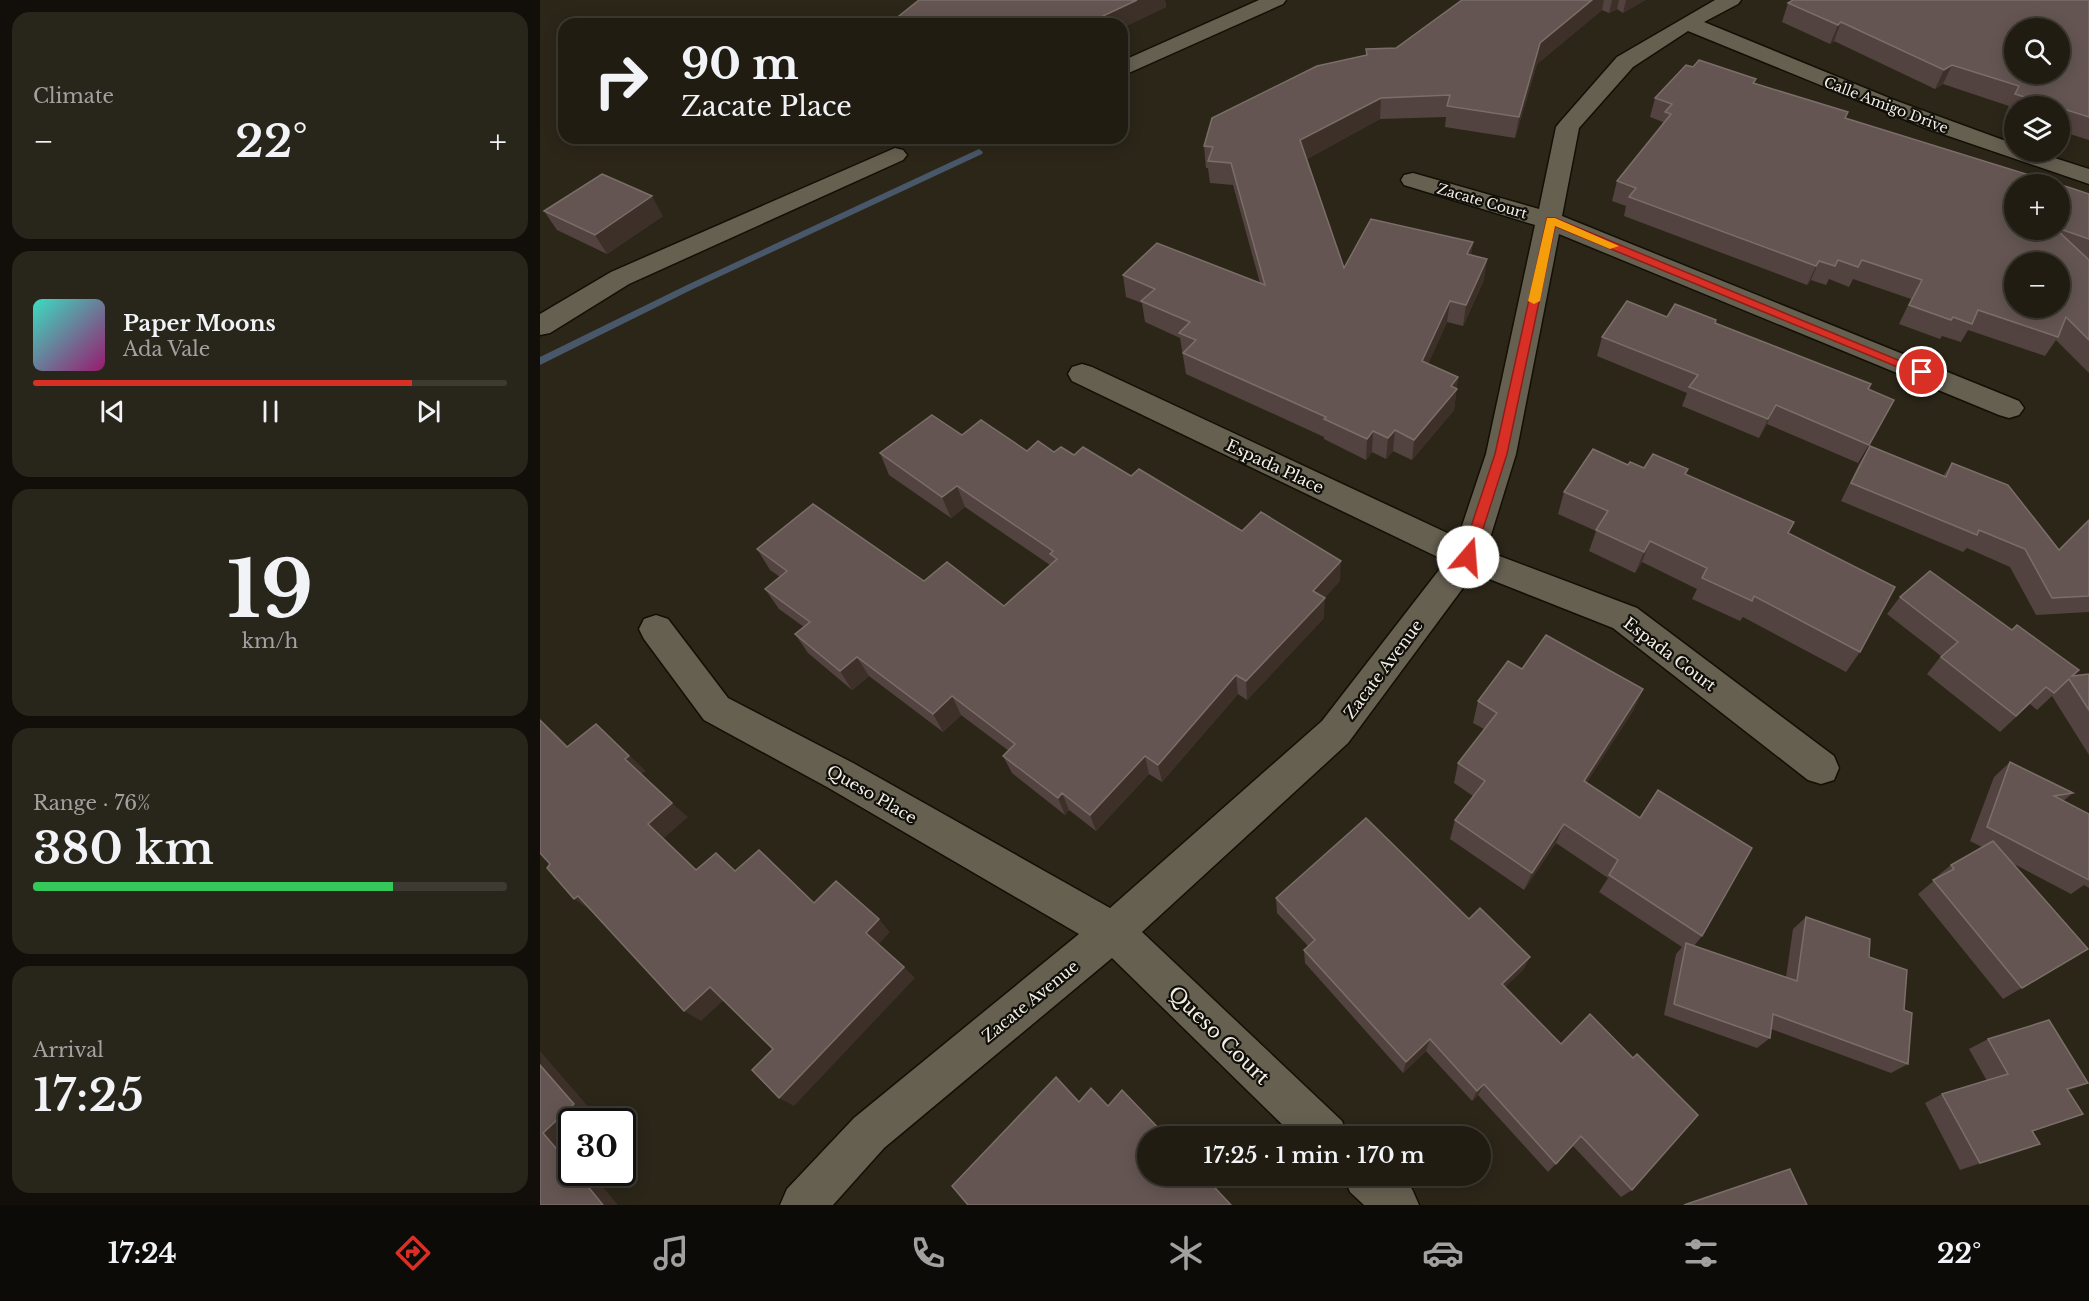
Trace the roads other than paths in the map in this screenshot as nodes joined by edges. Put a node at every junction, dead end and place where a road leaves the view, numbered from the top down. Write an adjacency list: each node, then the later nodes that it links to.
1 (1231, 0): 4 (street)
2 (1276, 0): 4 (street)
3 (1731, 0): 5 (street, Zacate Avenue)
4 (1252, 11): 6 (street)
5 (1687, 23): 8 (street, Calle Amigo Drive); 10 (street, Zacate Avenue)
6 (1128, 66)
7 (895, 155): 11 (street)
8 (2089, 177)
9 (1413, 180): 10 (street, Zacate Court)
10 (1551, 221): 13 (street, Zacate Court); 14 (street, Zacate Avenue)
11 (540, 326)
12 (1082, 374): 14 (street, Espada Place)
13 (2009, 408)
14 (1468, 557): 16 (street, Espada Court); 17 (street, Zacate Avenue)
15 (656, 629): 17 (street, Queso Place)
16 (1821, 768)
17 (1113, 932): 18 (street, Queso Court); 20 (street, Zacate Avenue)
18 (1315, 1126)
19 (1376, 1186): 21 (street)
20 (803, 1205)
21 (1396, 1205)

